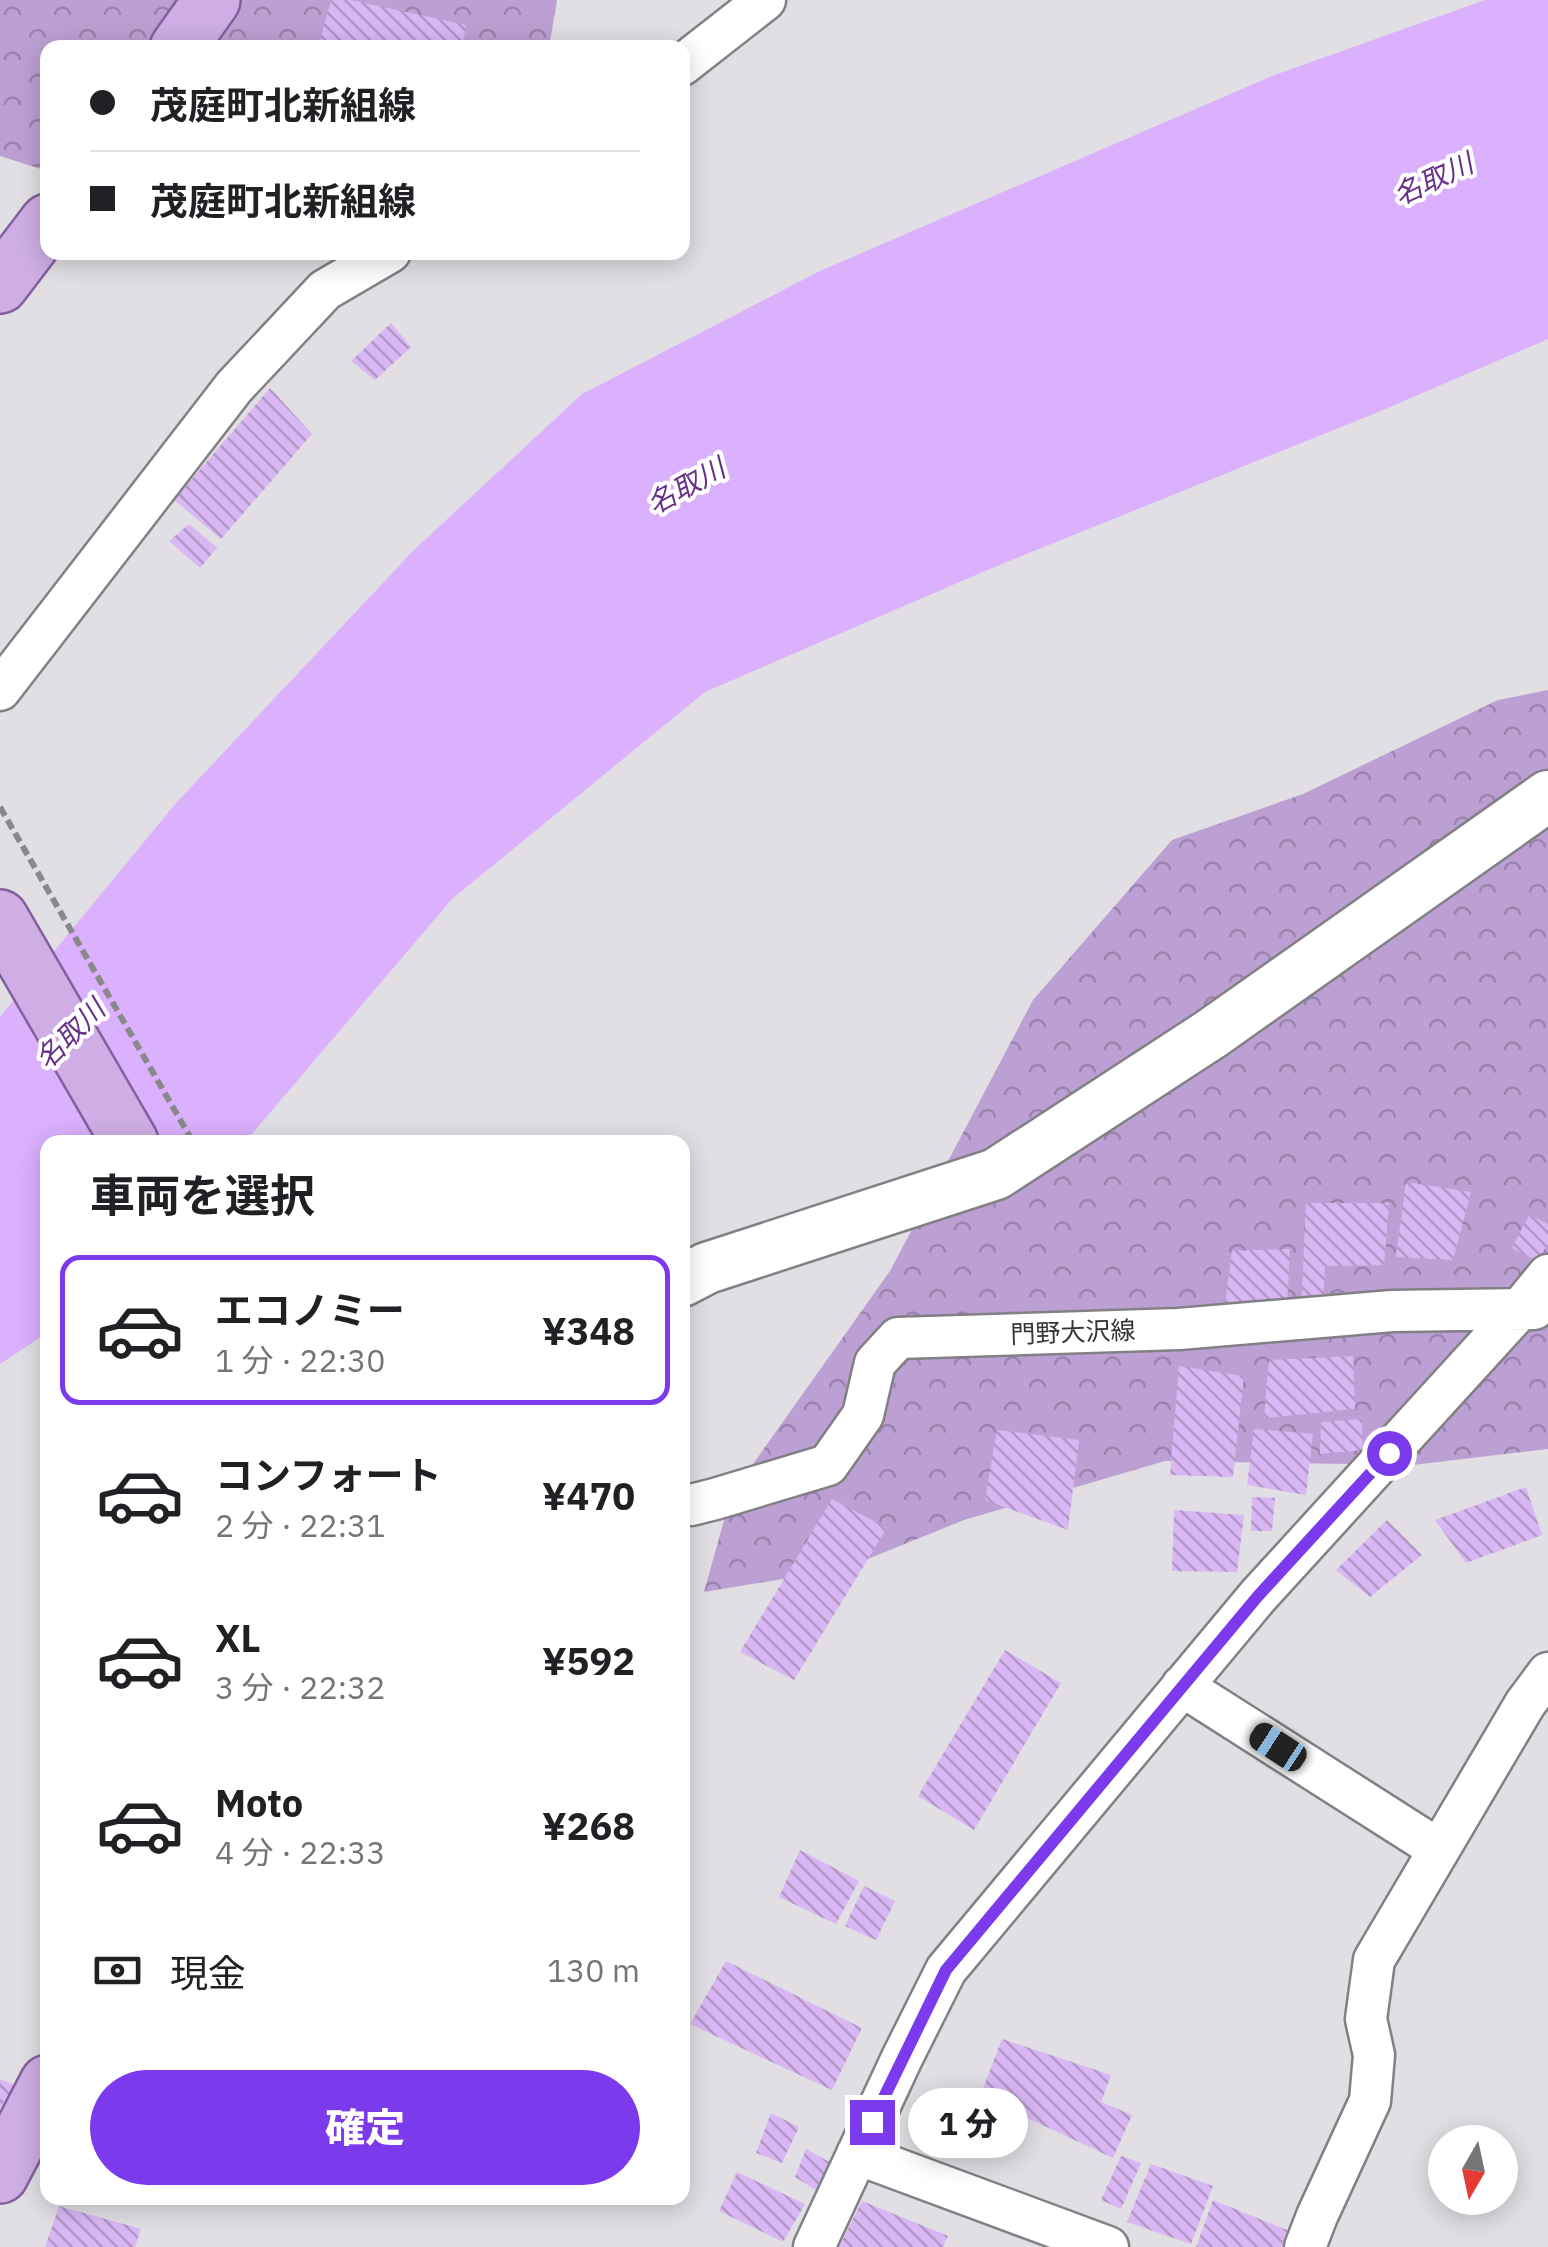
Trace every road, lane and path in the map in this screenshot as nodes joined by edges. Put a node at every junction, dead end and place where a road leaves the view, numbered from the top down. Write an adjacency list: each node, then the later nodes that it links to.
1 (212, 0): 3 (main road)
2 (765, 0): 4 (street)
3 (184, 40)
4 (690, 59)
5 (40, 232): 7 (main road)
6 (376, 260): 8 (street)
7 (0, 285)
8 (0, 690)
9 (1548, 796): 15 (street)
10 (0, 807): 13 (path)
11 (0, 918): 12 (main road)
12 (126, 1135)
13 (189, 1135)
14 (1548, 1275): 16 (street)
15 (690, 1277)
16 (1534, 1309): 17 (street, 門野大沢線); 19 (street)
17 (690, 1505)
18 (1548, 1673): 20 (street)
19 (1182, 1686): 20 (street); 22 (street)
20 (1438, 1849): 26 (street)
21 (40, 2099): 23 (main road)
22 (857, 2154): 24 (street); 25 (street)
23 (0, 2176)
24 (814, 2247)
25 (1108, 2247)
26 (1305, 2247)

